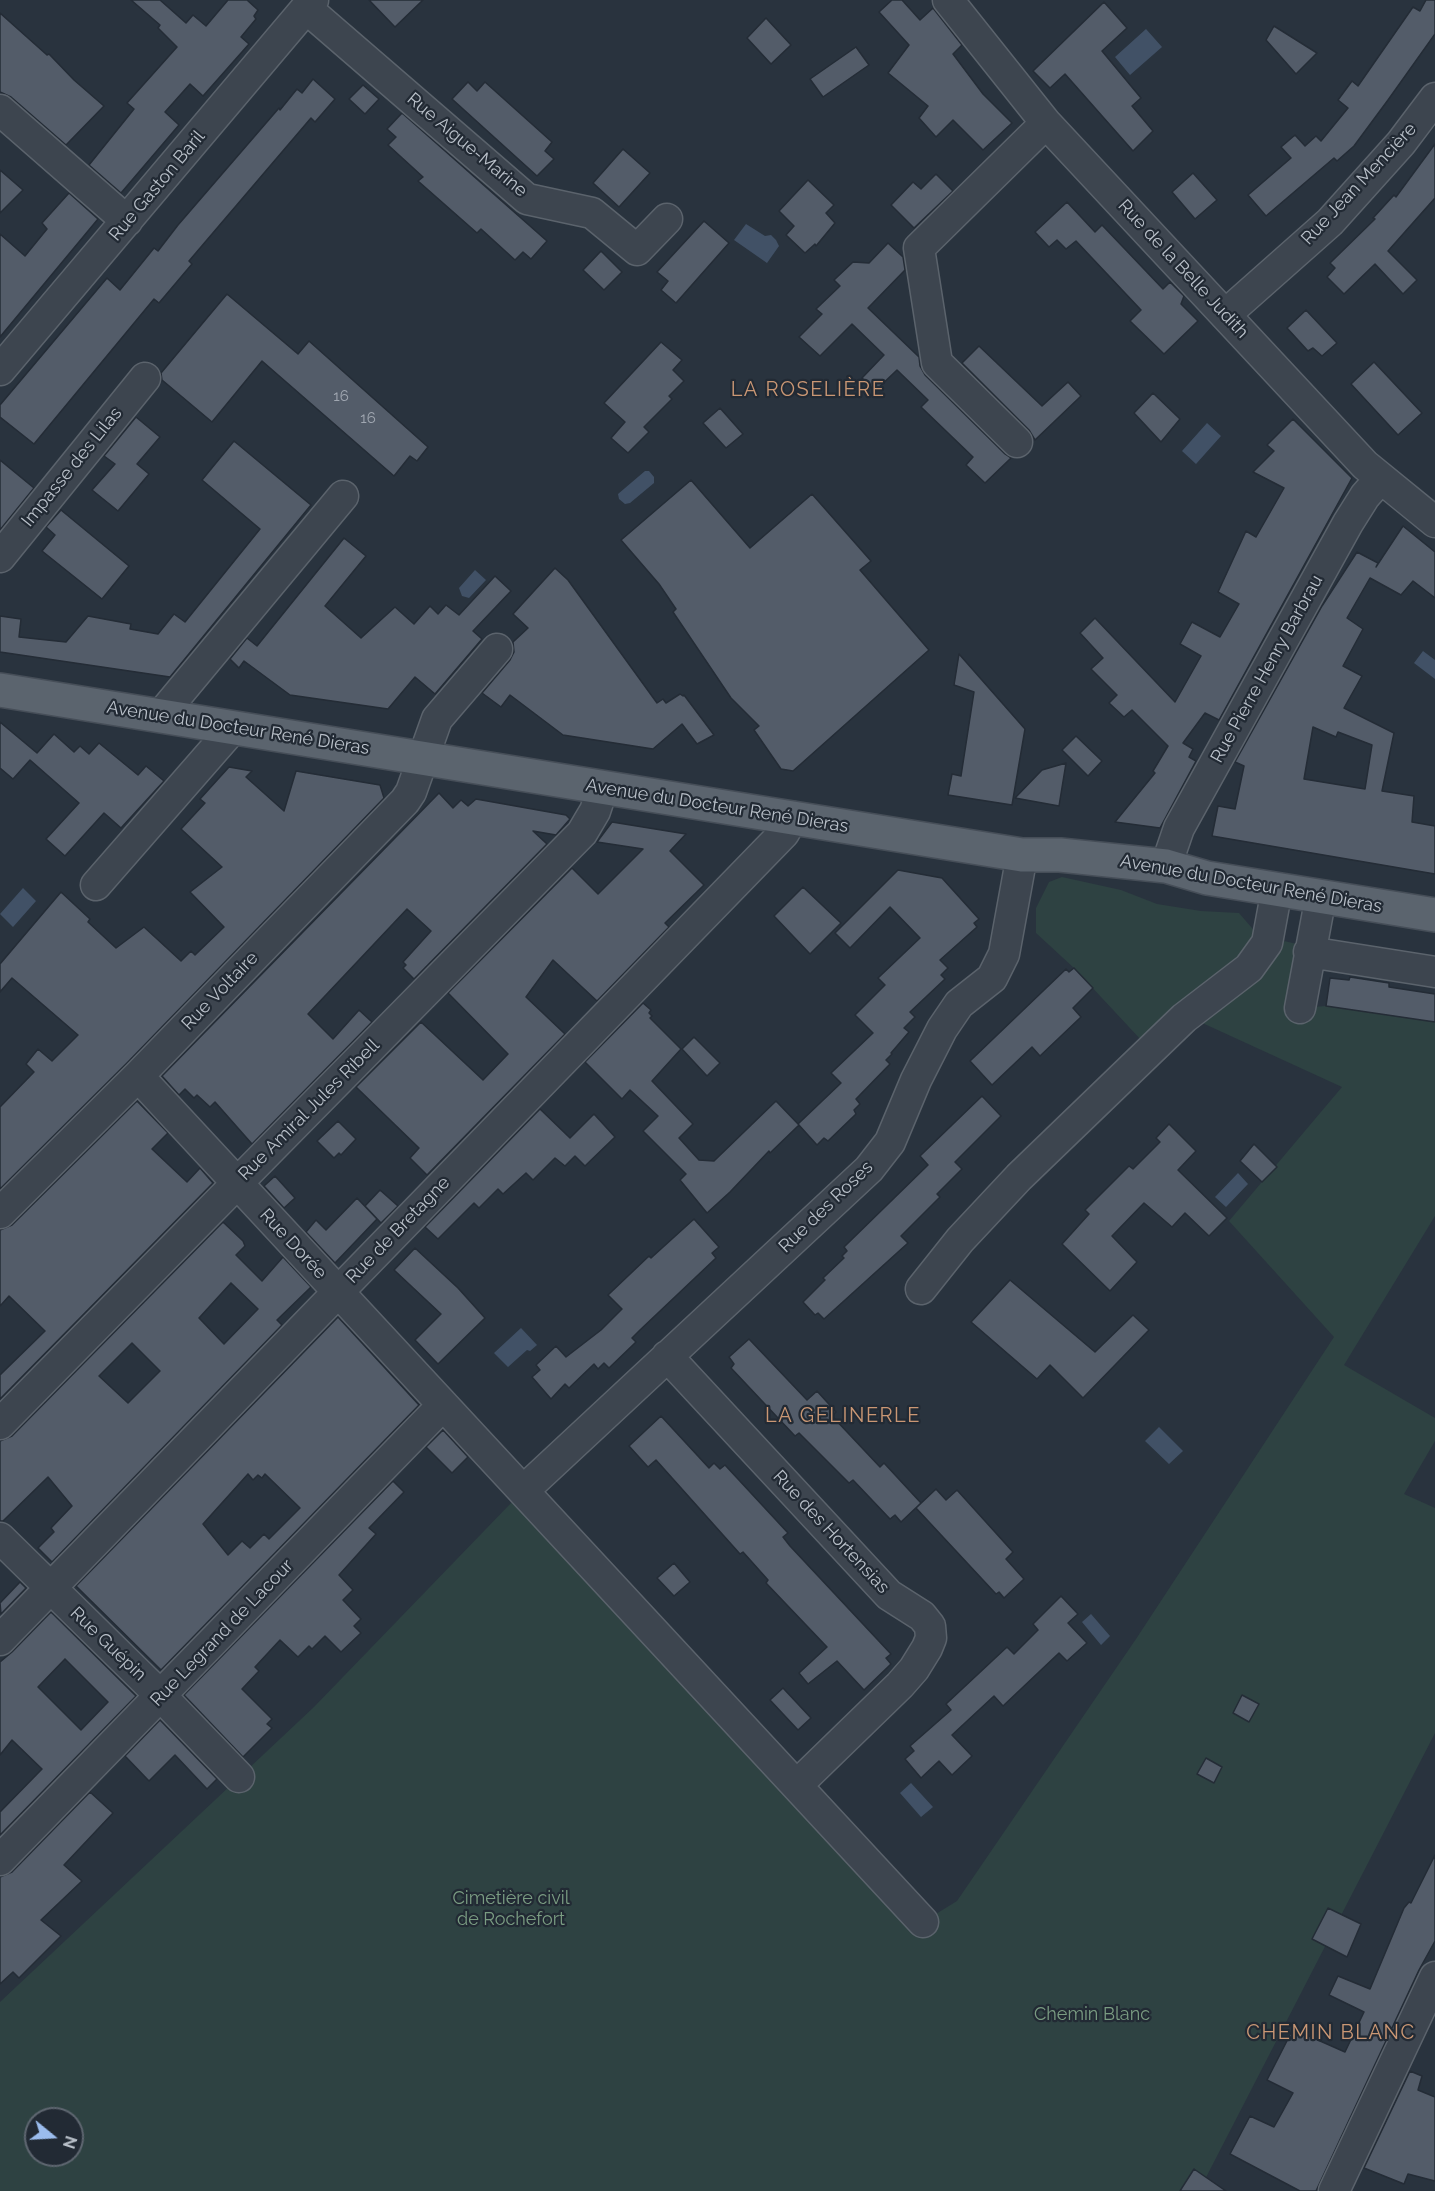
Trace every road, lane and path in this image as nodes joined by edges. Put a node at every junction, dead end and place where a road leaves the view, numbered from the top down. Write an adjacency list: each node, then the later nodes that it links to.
1 (948, 0): 5 (street, Rue de la Belle Judith)
2 (310, 4): 6 (street, Rue Aigue-Marine); 7 (street, Rue Gaston Baril)
3 (1435, 98): 8 (street, Rue Jean Mencière)
4 (0, 110): 7 (street)
5 (1046, 123): 8 (street, Rue de la Belle Judith); 11 (street)
6 (667, 219)
7 (127, 221): 9 (street, Rue Gaston Baril)
8 (1225, 315): 12 (street, Rue de la Belle Judith)
9 (0, 370)
10 (145, 378): 15 (street, Impasse des Lilas)
11 (1017, 442)
12 (1380, 479): 14 (street, Rue de la Belle Judith); 24 (street, Rue Pierre Henry Barbrau)
13 (343, 496): 18 (street)
14 (1435, 522)
15 (0, 557)
16 (497, 649): 20 (street, Rue Voltaire)
17 (0, 690): 18 (main road, Avenue du Docteur René Dieras)
18 (161, 715): 19 (main road, Avenue du Docteur René Dieras)
19 (234, 727): 20 (main road, Avenue du Docteur René Dieras); 25 (street)
20 (422, 759): 21 (main road, Avenue du Docteur René Dieras); 32 (street, Rue Voltaire)
21 (603, 787): 22 (main road, Avenue du Docteur René Dieras); 33 (street, Rue Amiral Jules Ribell)
22 (793, 817): 23 (main road, Avenue du Docteur René Dieras); 36 (street, Rue de Bretagne)
23 (1022, 855): 24 (main road, Avenue du Docteur René Dieras); 37 (street, Rue des Roses)
24 (1166, 866): 26 (main road, Avenue du Docteur René Dieras)
25 (96, 885)
26 (1277, 889): 27 (main road, Avenue du Docteur René Dieras); 35 (street)
27 (1321, 896): 28 (main road, Avenue du Docteur René Dieras); 29 (street)
28 (1435, 915)
29 (1309, 952): 30 (street); 31 (street)
30 (1435, 972)
31 (1300, 1008)
32 (138, 1076): 33 (street, Rue Dorée); 34 (street, Rue Voltaire)
33 (237, 1183): 36 (street, Rue Dorée); 39 (street, Rue Amiral Jules Ribell)
34 (0, 1213)
35 (921, 1290)
36 (338, 1292): 38 (street, Rue Dorée); 42 (street, Rue de Bretagne)
37 (668, 1356): 40 (street, Rue des Roses); 46 (street, Rue des Hortensias)
38 (443, 1405): 40 (street, Rue Dorée); 44 (street, Rue Legrand de Lacour)
39 (0, 1424)
40 (523, 1491): 46 (street, Rue Dorée)
41 (0, 1538): 42 (street, Rue Guépin)
42 (50, 1588): 43 (street, Rue de Bretagne); 44 (street, Rue Guépin)
43 (0, 1640)
44 (161, 1696): 45 (street, Rue Guépin); 47 (street, Rue Legrand de Lacour)
45 (239, 1777)
46 (797, 1785): 48 (street, Rue Dorée)
47 (0, 1860)
48 (923, 1922)
49 (1435, 1977): 50 (street)
50 (1334, 2191)

